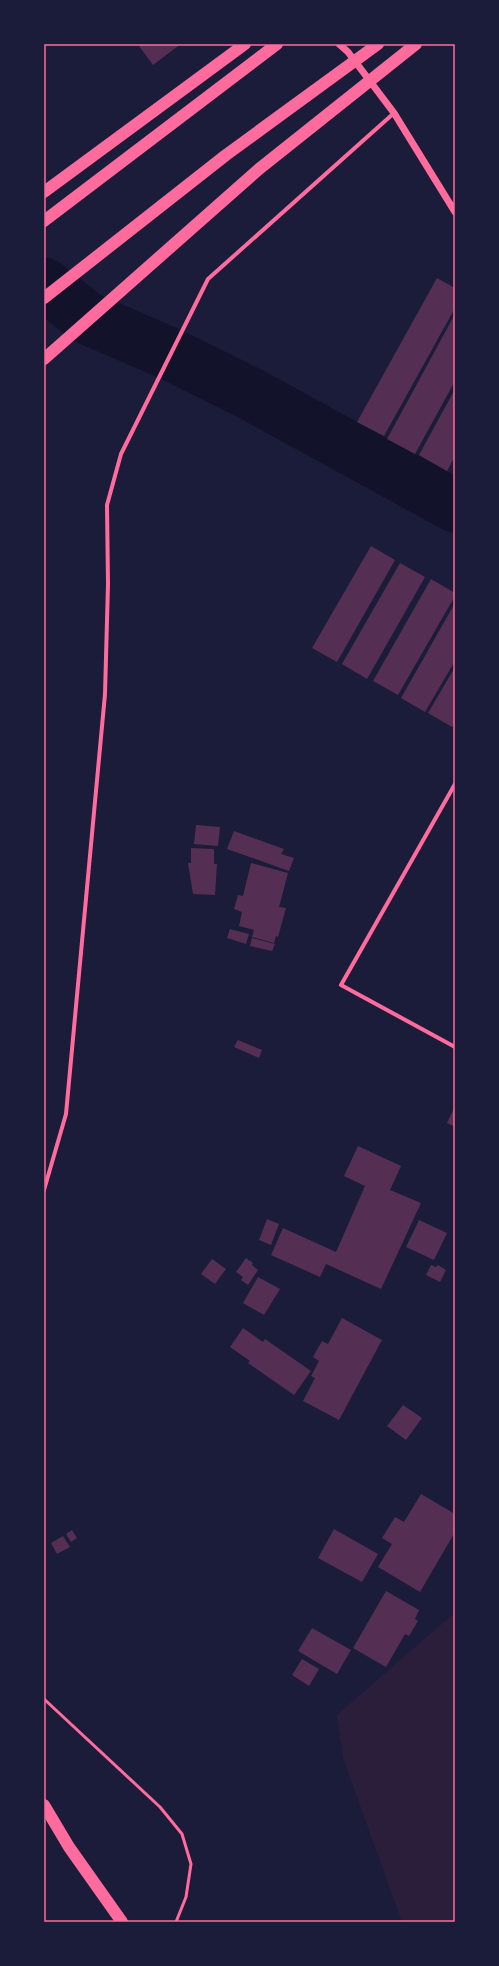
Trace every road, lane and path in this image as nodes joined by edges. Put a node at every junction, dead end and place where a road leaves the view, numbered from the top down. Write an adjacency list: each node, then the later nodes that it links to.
1 (246, 44): 7 (highway)
2 (276, 44): 9 (highway)
3 (339, 44): 6 (street)
4 (378, 44): 10 (highway)
5 (416, 44): 11 (highway)
6 (394, 113): 8 (street); 14 (street)
7 (44, 192)
8 (455, 212)
9 (44, 221)
10 (44, 298)
11 (44, 359)
12 (455, 784): 13 (street)
13 (455, 1047)
14 (44, 1190)
15 (44, 1699): 18 (lane)
16 (44, 1805): 17 (highway)
17 (122, 1922)
18 (176, 1922)

